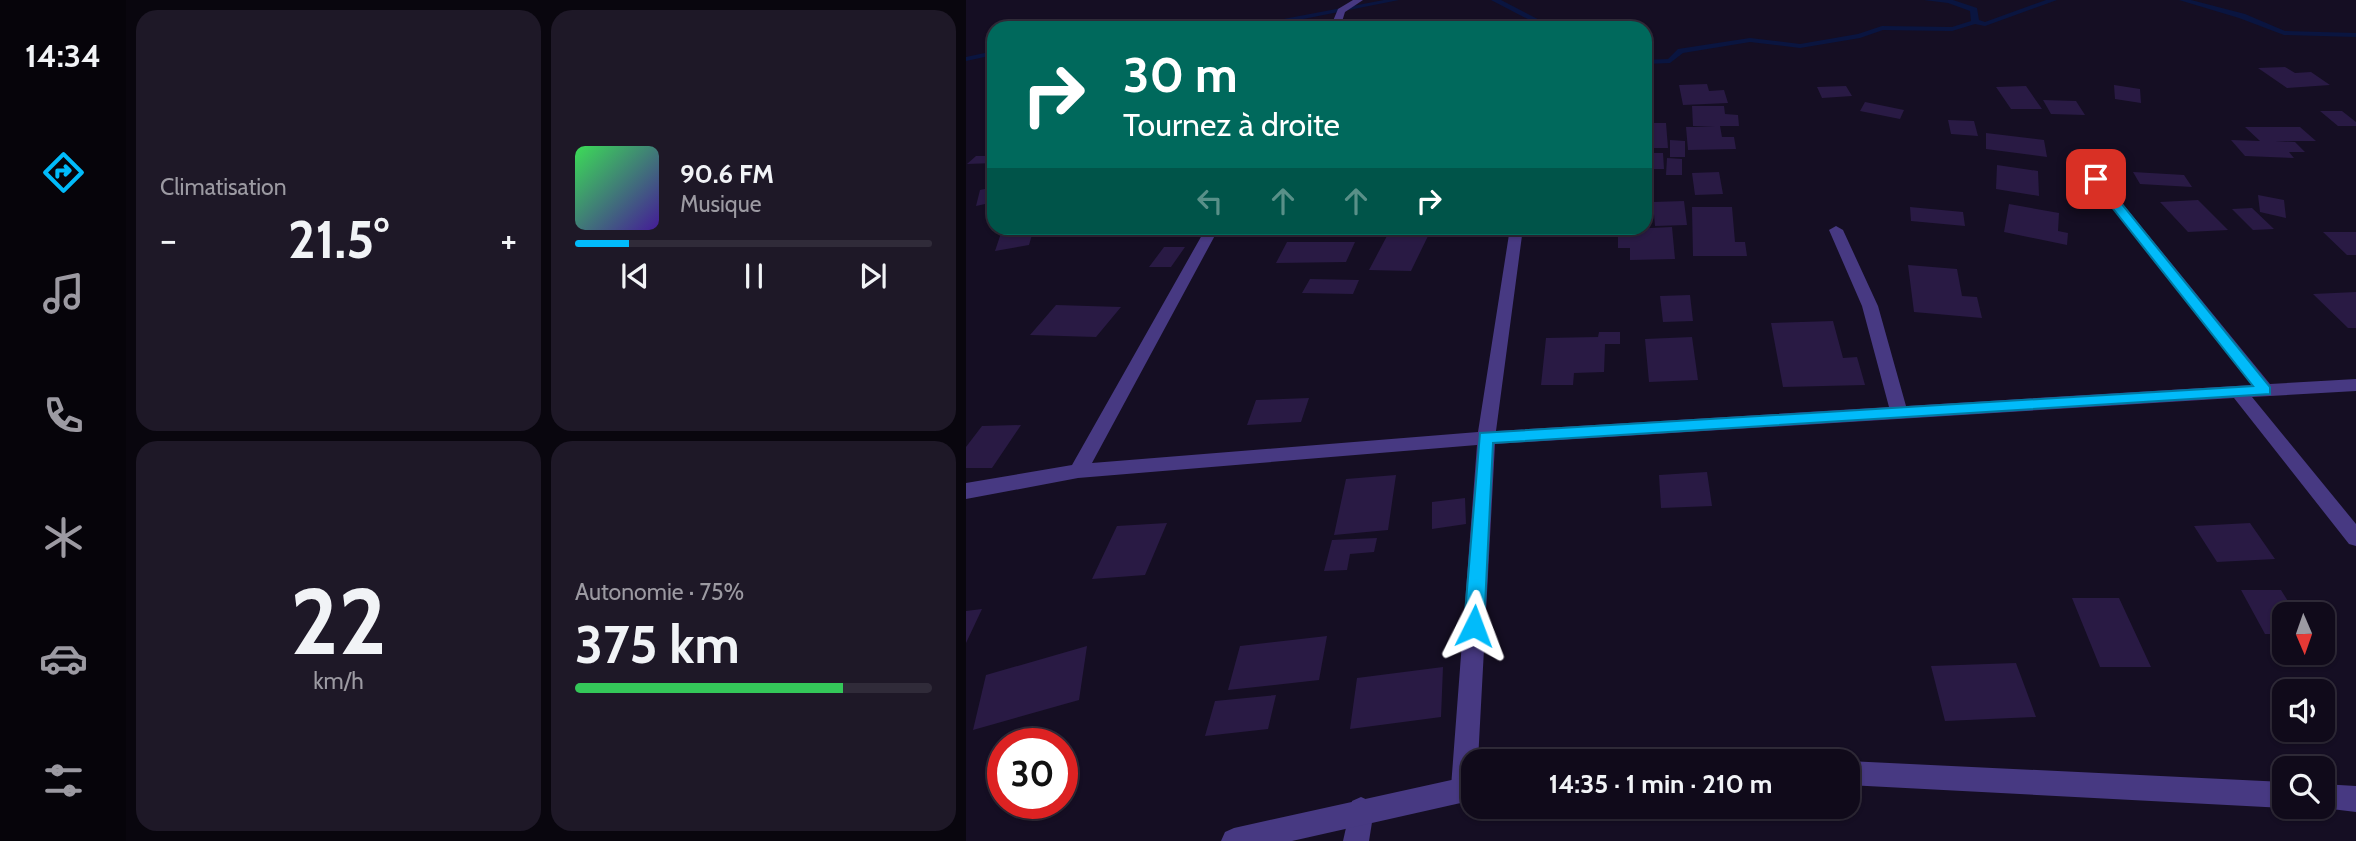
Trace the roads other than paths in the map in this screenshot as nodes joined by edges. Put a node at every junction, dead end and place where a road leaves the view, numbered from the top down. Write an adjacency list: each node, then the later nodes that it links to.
1 (1359, 0): 2 (street)
2 (1337, 21)
3 (2096, 179): 8 (street)
4 (1836, 230): 10 (street)
5 (1208, 235): 12 (street)
6 (1515, 235): 11 (street)
7 (2356, 385): 8 (street)
8 (2265, 390): 9 (street)
9 (2238, 392): 10 (street); 14 (street)
10 (1900, 414): 11 (street)
11 (1486, 438): 12 (street); 15 (street)
12 (1078, 471): 13 (street)
13 (966, 491)
14 (2356, 538)
15 (1471, 749)
16 (1860, 774): 18 (street)
17 (1461, 789): 21 (street)
18 (2272, 794)
19 (2335, 798): 20 (street)
20 (2356, 799)
21 (1361, 810): 22 (street); 23 (street)
22 (1234, 841)
23 (1356, 841)

